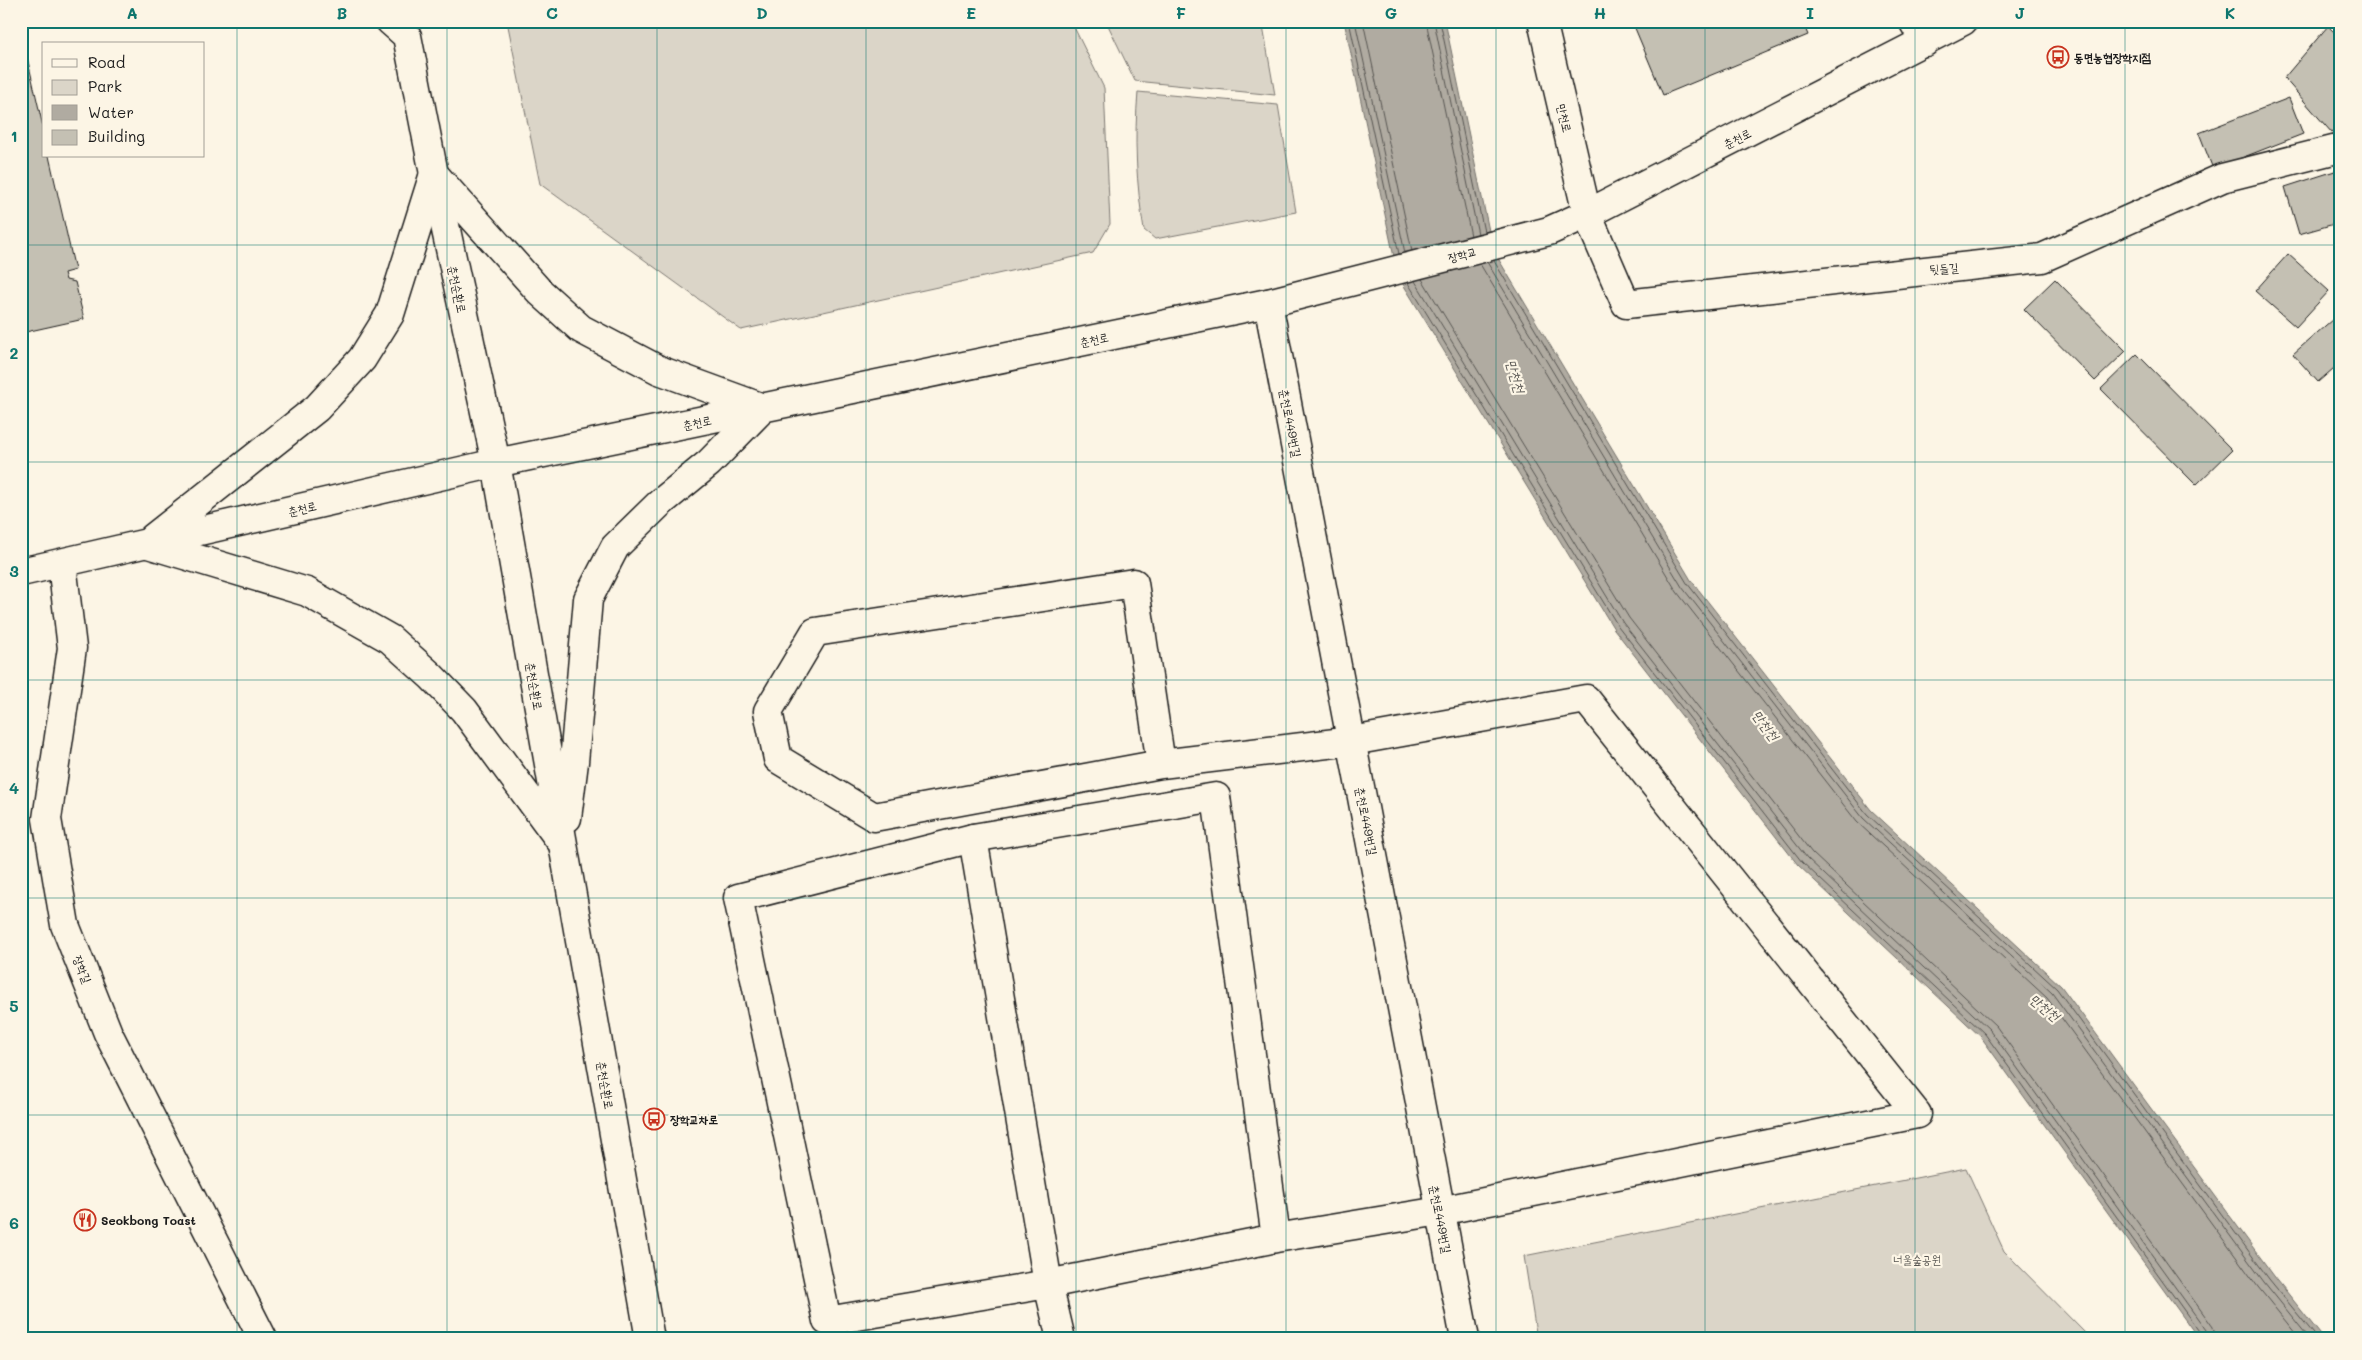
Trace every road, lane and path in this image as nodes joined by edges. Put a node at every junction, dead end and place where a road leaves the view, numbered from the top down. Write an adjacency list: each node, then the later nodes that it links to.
1 (1542, 21): 7 (street, 만천로)
2 (1964, 21): 4 (street, 춘천로)
3 (404, 26): 6 (street, 춘천순환로)
4 (1919, 32): 7 (street, 춘천로)
5 (2341, 148): 7 (street, 뒷들길)
6 (434, 174): 11 (street); 12 (street, 춘천순환로); 13 (street)
7 (1587, 214): 8 (street, 춘천로)
8 (1548, 231): 9 (street, 장학교)
9 (1375, 276): 10 (street, 춘천로)
10 (1268, 303): 11 (street, 춘천로); 16 (street, 춘천로449번길)
11 (763, 408): 12 (street, 춘천로); 19 (street)
12 (496, 463): 13 (street, 춘천로); 19 (street, 춘천순환로)
13 (146, 543): 14 (street, 춘천로); 19 (street)
14 (62, 564): 15 (street, 춘천로); 23 (street, 장학길)
15 (21, 572)
16 (1352, 741): 17 (street); 20 (street, 춘천로449번길); 20 (street)
17 (1161, 764): 17 (street)
18 (972, 838): 21 (street); 22 (street); 22 (street)
19 (563, 844): 24 (street, 춘천순환로)
20 (1440, 1211): 21 (street); 26 (street, 춘천로449번길)
21 (1276, 1238): 22 (street)
22 (1048, 1284): 25 (street)
23 (263, 1339)
24 (650, 1339)
25 (1061, 1339)
26 (1465, 1339)

